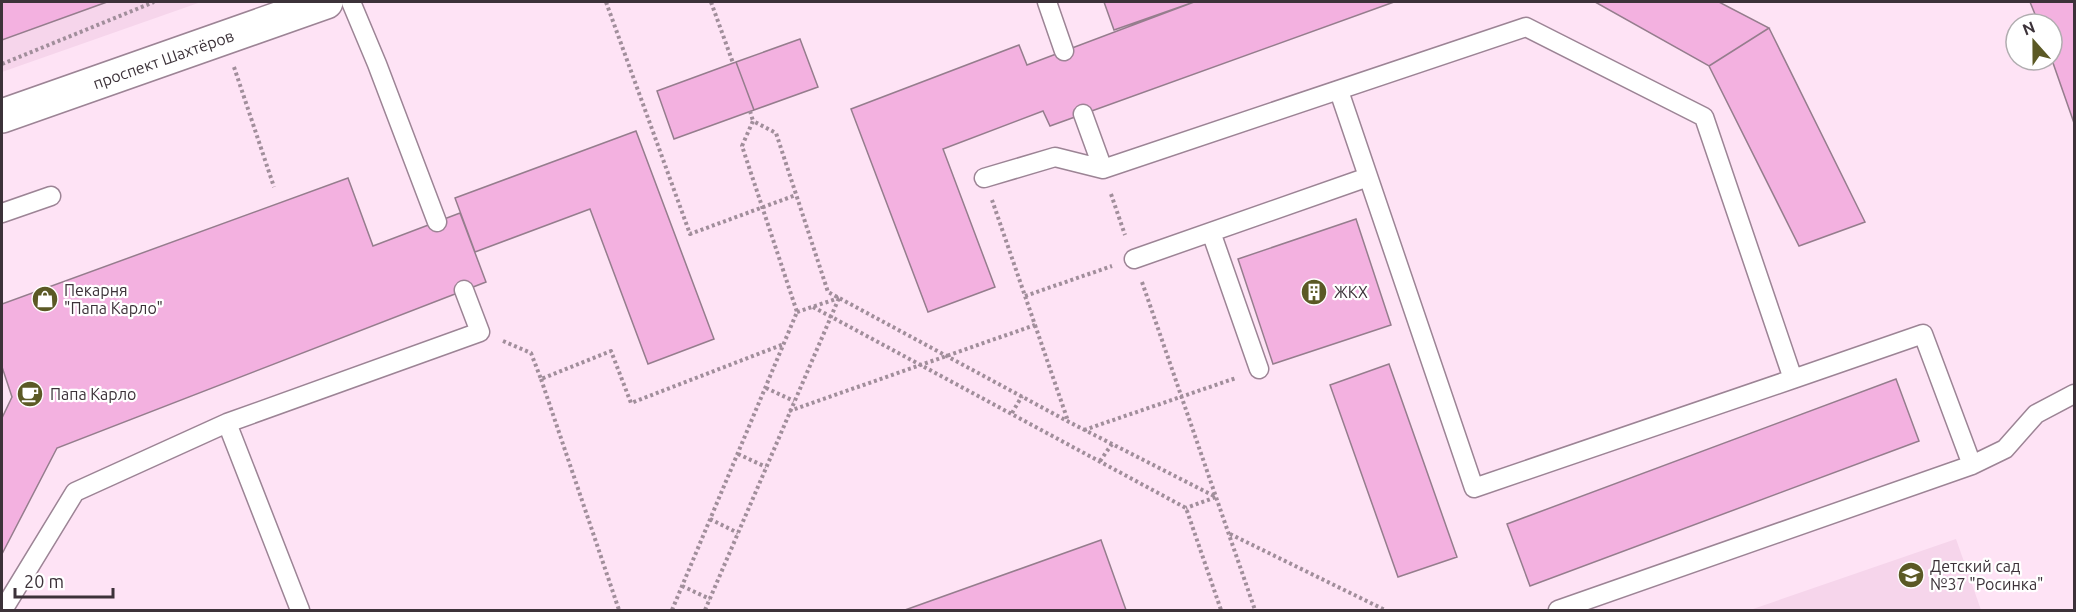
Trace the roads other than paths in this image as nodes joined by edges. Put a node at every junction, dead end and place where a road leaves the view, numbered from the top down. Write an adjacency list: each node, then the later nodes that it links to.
1 (326, 2): 7 (street, проспект Шахтёров)
2 (351, 2): 13 (lane)
3 (1047, 2): 4 (lane)
4 (1064, 51)
5 (1339, 91): 8 (lane); 9 (lane); 18 (lane)
6 (1083, 114): 8 (lane)
7 (2, 116)
8 (1103, 169): 10 (lane)
9 (1368, 177): 14 (lane); 18 (lane)
10 (984, 178)
11 (51, 196): 12 (lane)
12 (2, 213)
13 (437, 222)
14 (1211, 232): 15 (lane); 17 (lane)
15 (1134, 259)
16 (464, 290): 20 (lane)
17 (1259, 369)
18 (1793, 379): 21 (lane)
19 (2074, 394): 21 (lane)
20 (227, 423): 22 (lane); 23 (lane)
21 (1972, 465): 24 (lane)
22 (3, 610)
23 (300, 610)
24 (1558, 610)

